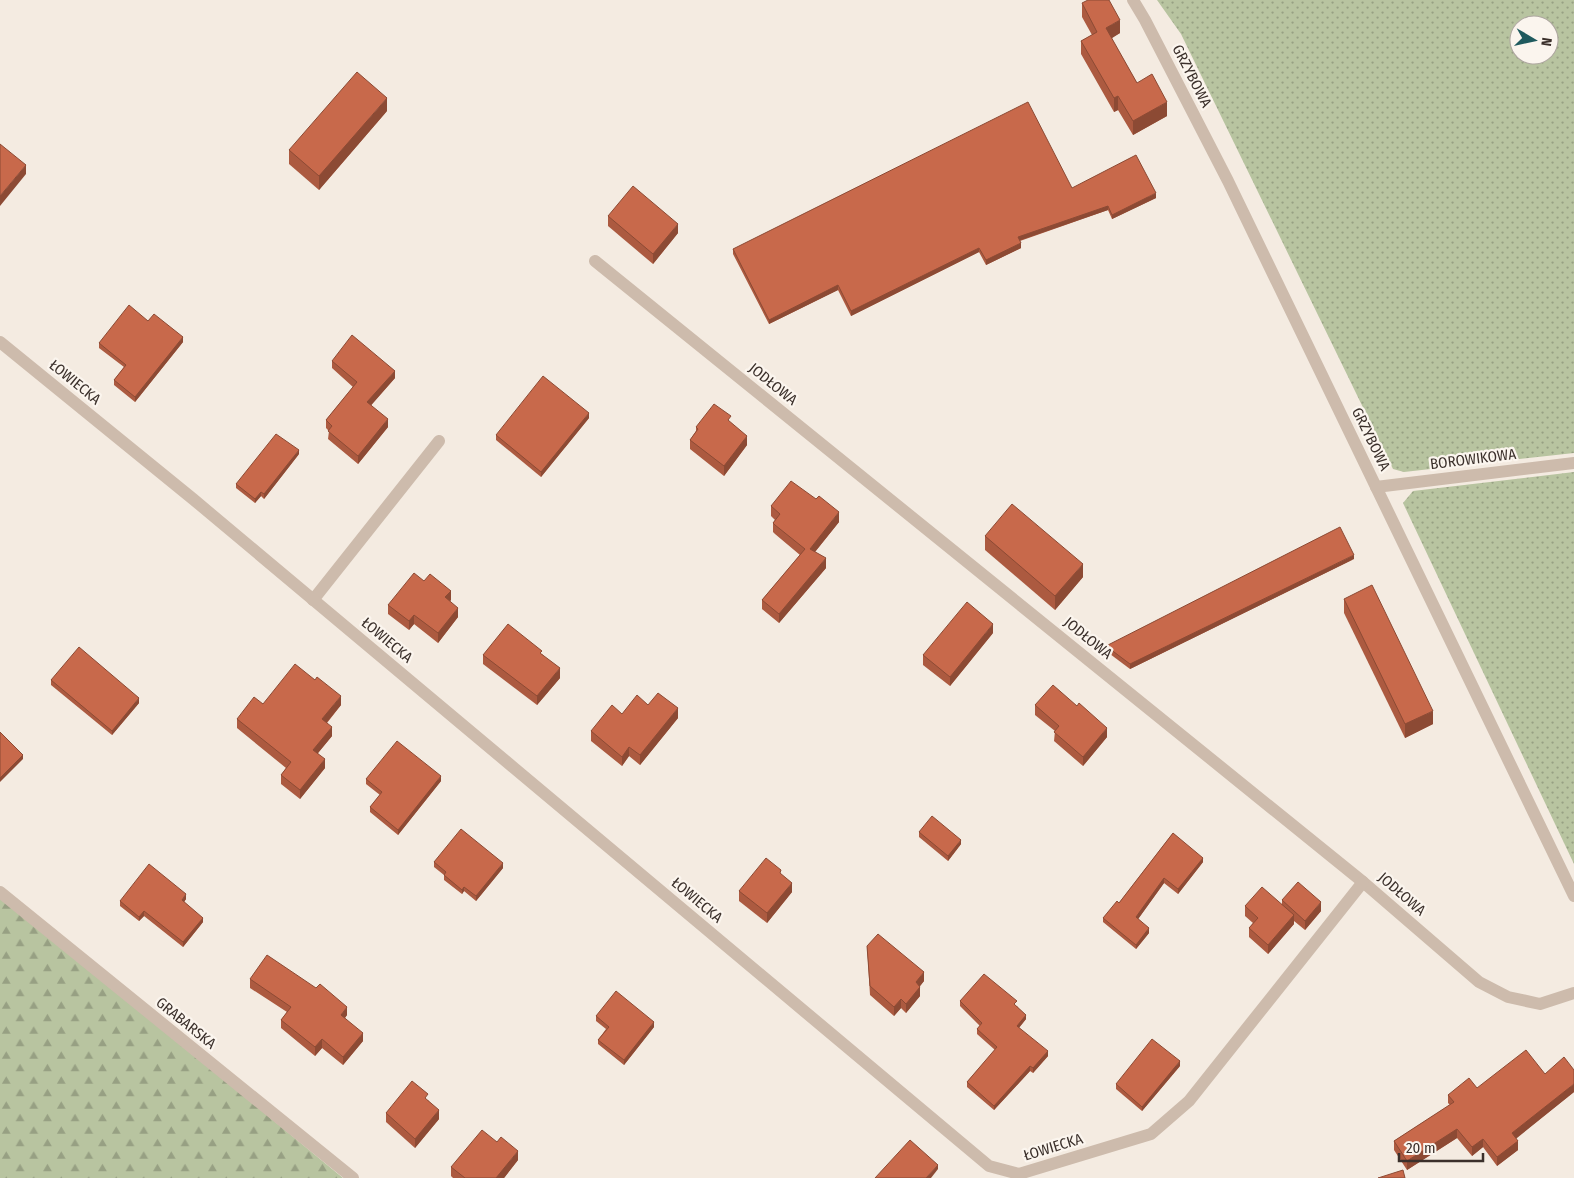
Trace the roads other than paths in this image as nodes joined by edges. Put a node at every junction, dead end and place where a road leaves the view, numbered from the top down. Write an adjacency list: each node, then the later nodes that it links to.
1 (1133, 0): 6 (street, GRZYBOWA)
2 (595, 261): 8 (street, JODŁOWA)
3 (0, 342): 7 (street, ŁOWIECKA)
4 (440, 440): 7 (street)
5 (1574, 463): 6 (street, BOROWIKOWA)
6 (1376, 487): 10 (street, GRZYBOWA)
7 (313, 600): 8 (street, ŁOWIECKA)
8 (1363, 882): 11 (street, JODŁOWA)
9 (0, 892): 12 (street, GRABARSKA)
10 (1574, 896)
11 (1574, 993)
12 (353, 1178)

